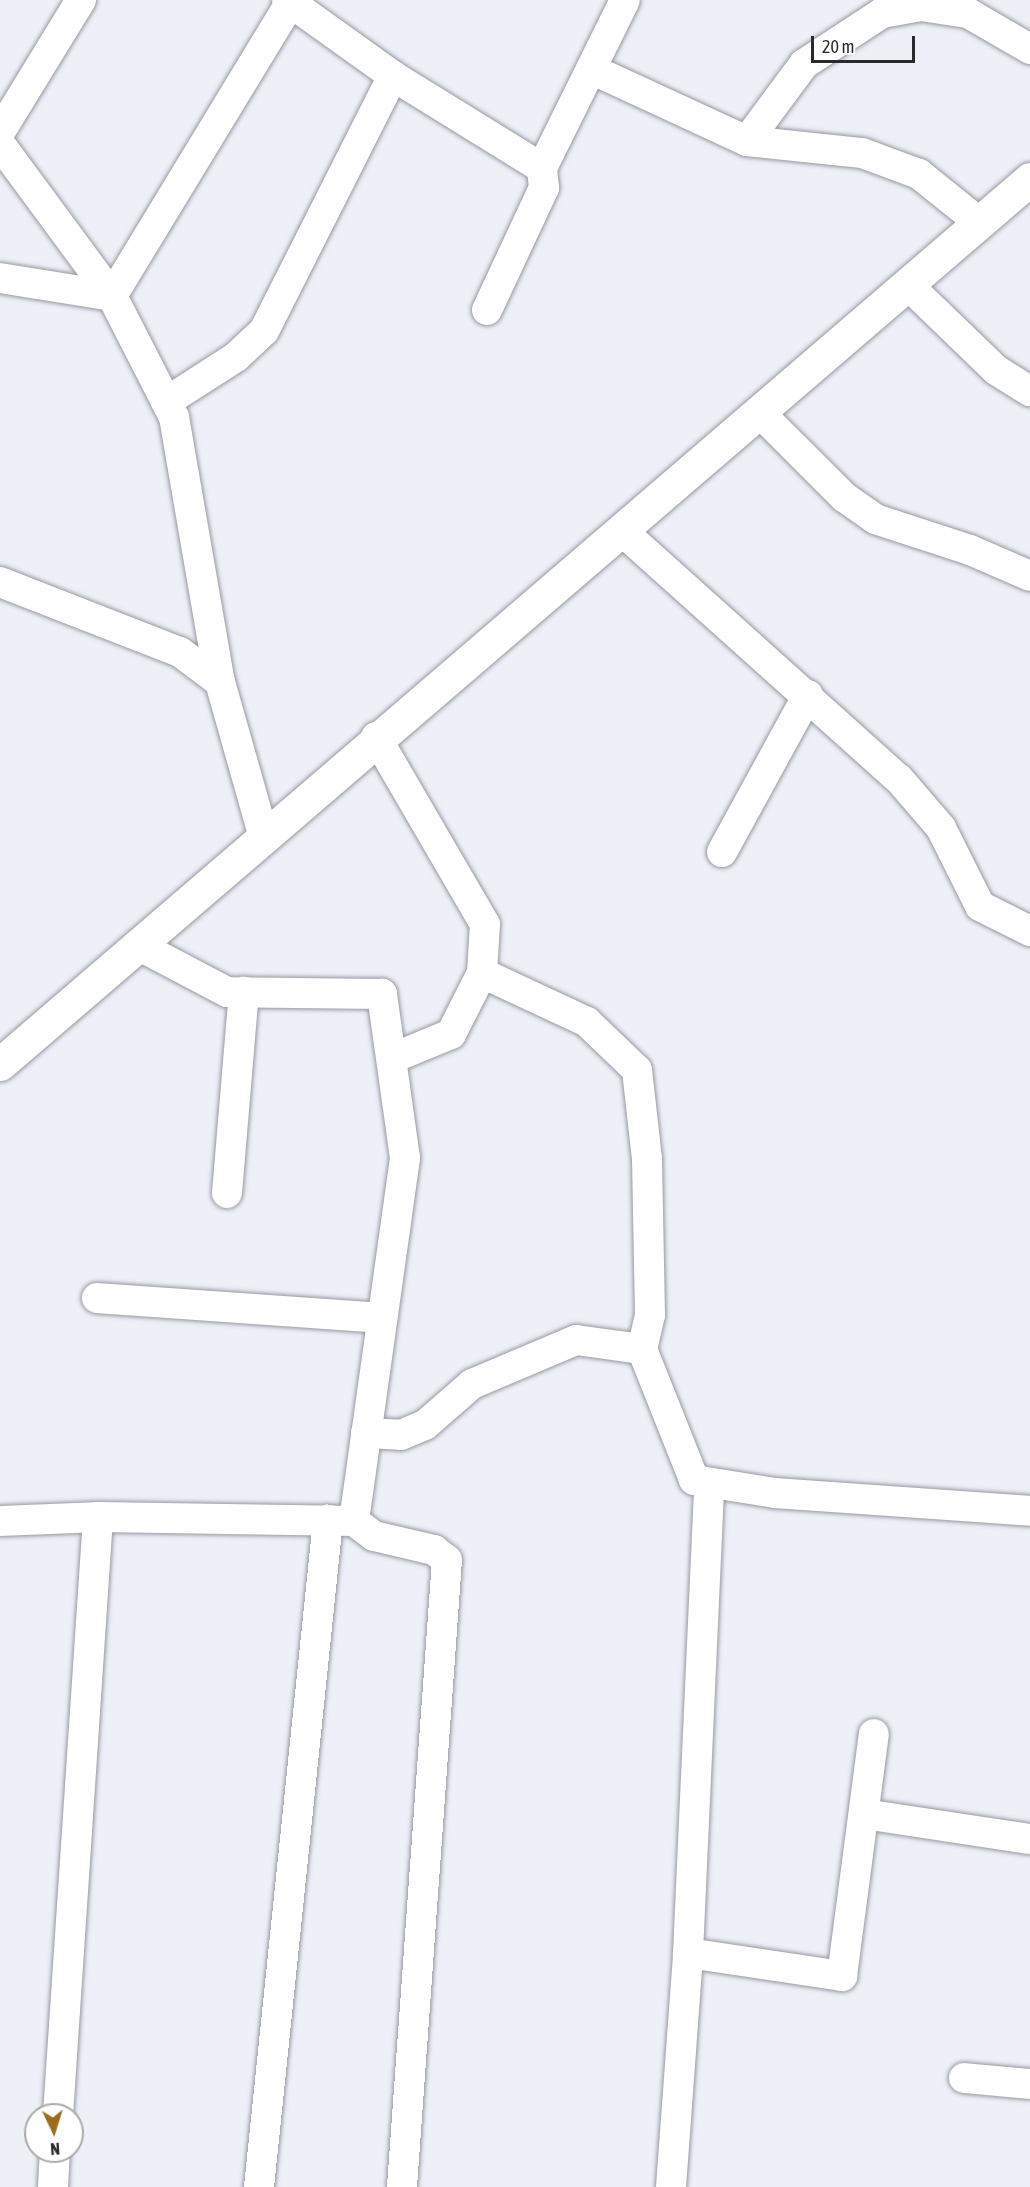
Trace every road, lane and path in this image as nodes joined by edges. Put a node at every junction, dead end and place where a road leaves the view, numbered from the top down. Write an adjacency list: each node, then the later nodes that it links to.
1 (81, 0): 8 (street)
2 (625, 0): 6 (street)
3 (290, 1): 7 (street); 16 (street)
4 (886, 7): 5 (street); 9 (street)
5 (1030, 49)
6 (591, 69): 9 (street); 11 (street)
7 (393, 76): 11 (street); 19 (street)
8 (0, 132)
9 (747, 141): 13 (street)
10 (0, 144): 16 (street)
11 (542, 168): 17 (street)
12 (1030, 179): 13 (street)
13 (980, 223): 15 (street)
14 (0, 278): 16 (street)
15 (909, 286): 18 (street); 20 (street)
16 (112, 296): 19 (street)
17 (487, 310)
18 (1030, 391)
19 (166, 402): 24 (street)
20 (760, 413): 21 (street); 22 (street)
21 (621, 530): 25 (street); 26 (street)
22 (1030, 576)
23 (0, 582): 24 (street)
24 (220, 682): 27 (street)
25 (808, 695): 28 (street); 29 (street)
26 (376, 737): 27 (street); 31 (street)
27 (264, 838): 30 (street)
28 (722, 852)
29 (1030, 932)
30 (138, 945): 32 (street); 34 (street)
31 (482, 973): 33 (street); 38 (street)
32 (244, 992): 33 (street); 35 (street)
33 (393, 1058): 37 (street)
34 (0, 1064)
35 (227, 1193)
36 (97, 1298): 37 (street)
37 (382, 1318): 39 (street)
38 (642, 1349): 39 (street); 40 (street)
39 (366, 1433): 44 (street)
40 (709, 1483): 41 (street); 48 (street)
41 (1030, 1511)
42 (98, 1517): 43 (street); 44 (street); 51 (street)
43 (0, 1521)
44 (341, 1521): 54 (street); 55 (street)
45 (874, 1734): 46 (street)
46 (864, 1814): 47 (street); 48 (street)
47 (1030, 1839)
48 (688, 1953): 56 (street)
49 (964, 2078): 50 (street)
50 (1030, 2084)
51 (59, 2103)
52 (54, 2163): 53 (street)
53 (53, 2187)
54 (260, 2187)
55 (402, 2187)
56 (671, 2187)

